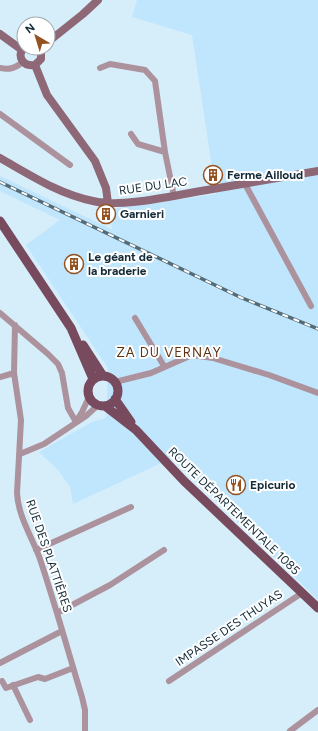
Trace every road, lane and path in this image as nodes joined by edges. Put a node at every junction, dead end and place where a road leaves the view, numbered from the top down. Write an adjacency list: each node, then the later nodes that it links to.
1 (98, 0): 3 (street)
2 (0, 34): 4 (street)
3 (56, 36)
4 (16, 44)
5 (20, 56): 7 (street)
6 (40, 56): 8 (street)
7 (23, 62): 8 (street); 9 (street)
8 (35, 64): 19 (street)
9 (0, 68)
10 (100, 68): 13 (street)
11 (0, 114): 15 (street)
12 (131, 134): 13 (street)
13 (165, 152): 18 (street)
14 (0, 158): 19 (street, RUE DU LAC)
15 (70, 165)
16 (318, 171): 17 (street, RUE DU LAC)
17 (245, 184): 18 (street, RUE DU LAC); 21 (street)
18 (174, 196): 19 (street, RUE DU LAC)
19 (108, 203)
20 (0, 221): 25 (main road)
21 (312, 306)
22 (0, 314): 24 (street)
23 (135, 318): 26 (street)
24 (15, 325): 27 (street, RUE DES PLATTIÈRES); 36 (street)
25 (71, 328): 28 (main road); 30 (main road)
26 (164, 366): 31 (street); 32 (street)
27 (14, 373): 29 (street); 38 (street, RUE DES PLATTIÈRES)
28 (103, 376): 30 (main road); 31 (main road)
29 (0, 377)
30 (93, 379): 33 (main road)
31 (115, 382): 34 (main road)
32 (318, 393)
33 (89, 397): 35 (main road); 36 (street)
34 (116, 399): 35 (main road); 37 (main road)
35 (102, 406): 36 (street); 37 (main road)
36 (76, 422): 38 (street)
37 (136, 430): 42 (main road, ROUTE DÉPARTEMENTALE 1085)
38 (20, 454): 40 (street, RUE DES PLATTIÈRES)
39 (131, 507): 40 (street)
40 (36, 550): 44 (street, RUE DES PLATTIÈRES)
41 (164, 550): 44 (street)
42 (302, 593): 43 (main road, ROUTE DÉPARTEMENTALE 1085); 49 (street, IMPASSE DES THUYAS)
43 (318, 608)
44 (57, 613): 45 (street, RUE DES PLATTIÈRES)
45 (62, 631): 46 (street); 47 (street, RUE DES PLATTIÈRES)
46 (0, 664)
47 (73, 668): 50 (street); 53 (street, RUE DES PLATTIÈRES)
48 (2, 681): 50 (street)
49 (169, 681)
50 (13, 685): 52 (street)
51 (318, 710): 54 (street)
52 (30, 720)
53 (85, 731)
54 (290, 731)

